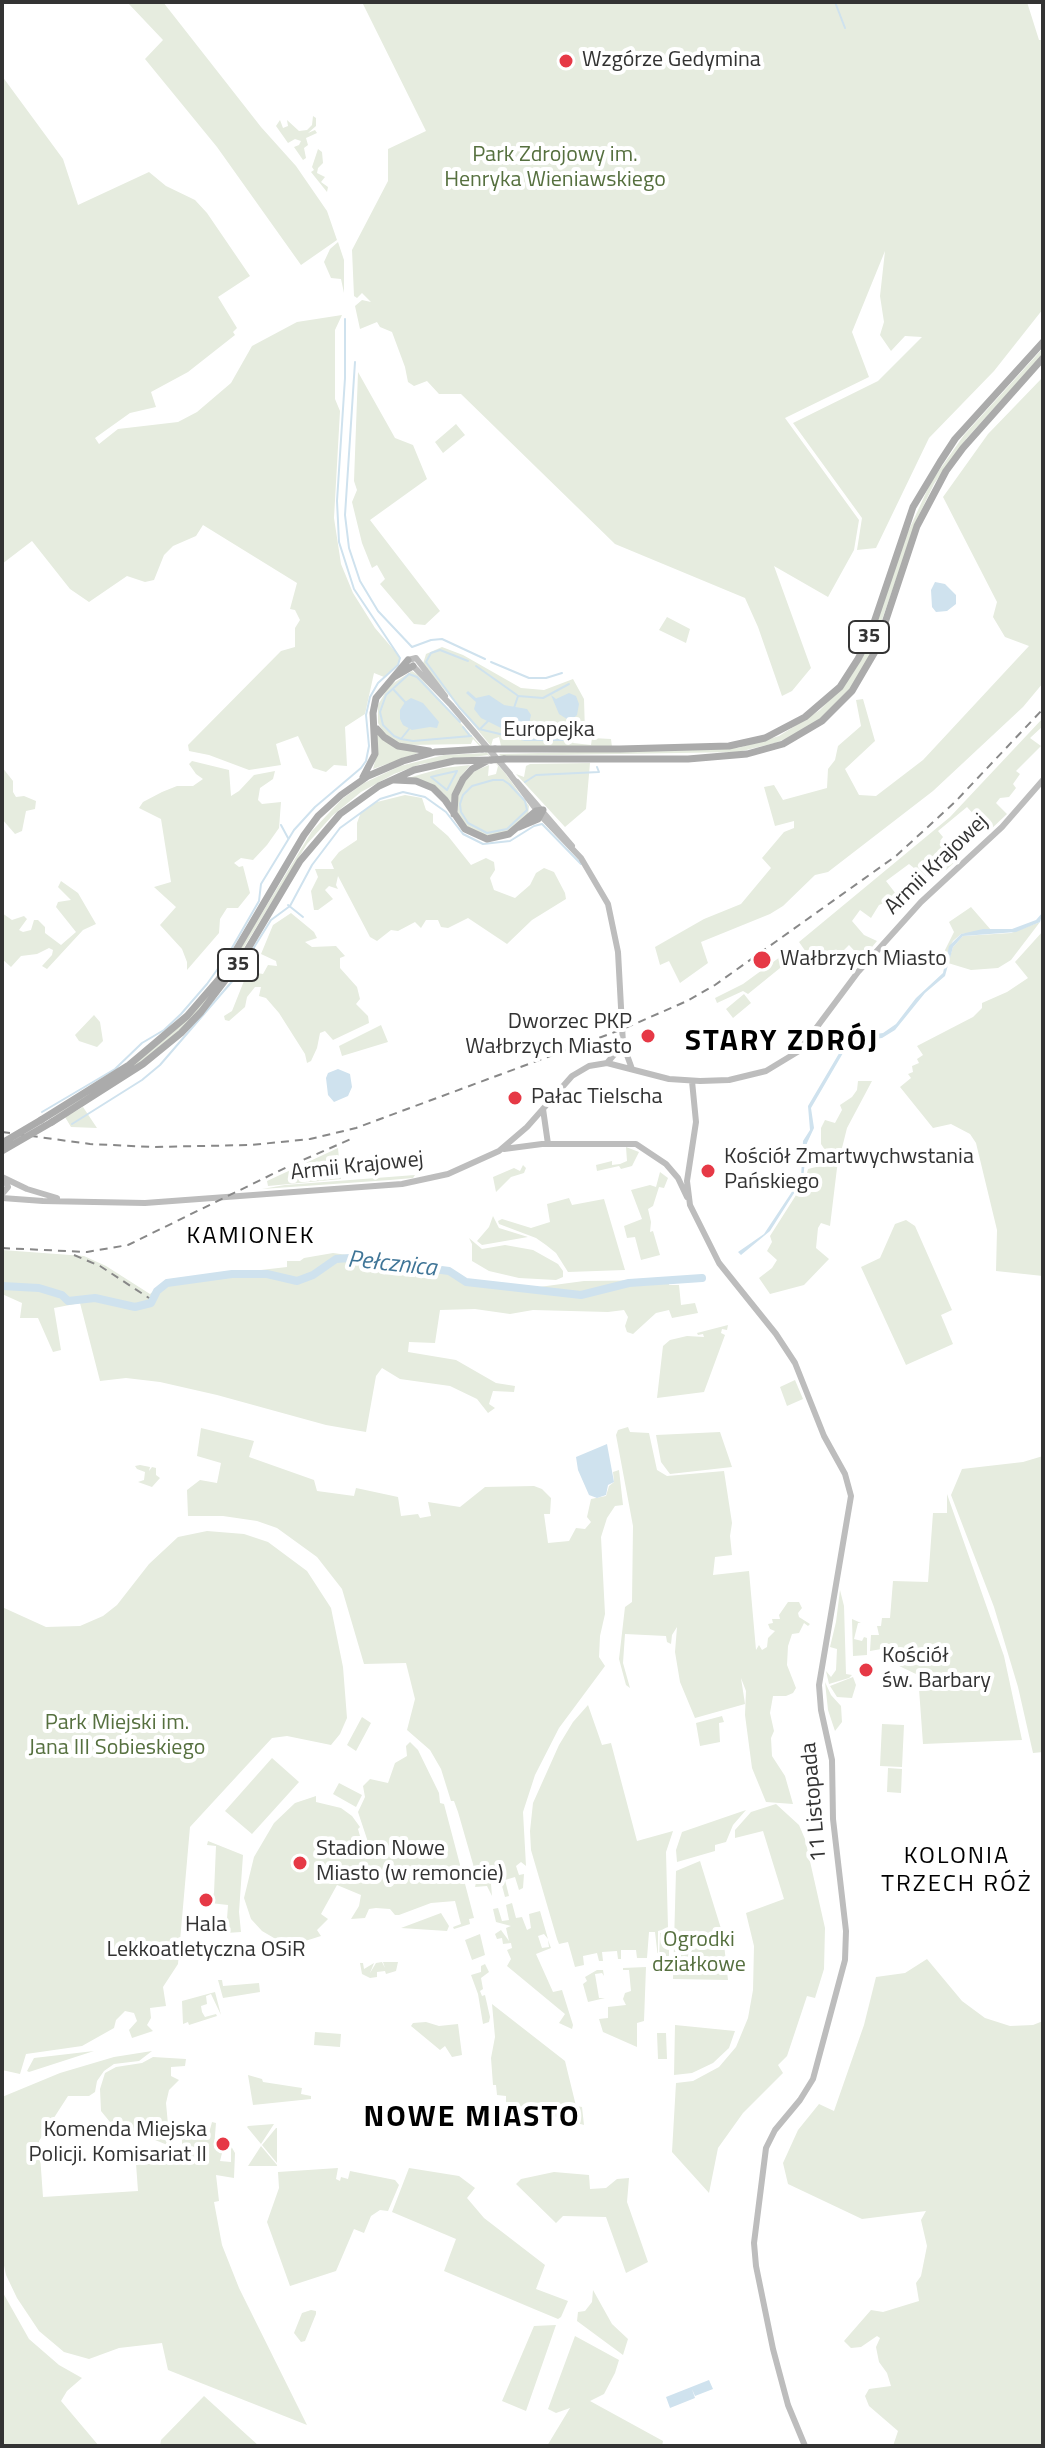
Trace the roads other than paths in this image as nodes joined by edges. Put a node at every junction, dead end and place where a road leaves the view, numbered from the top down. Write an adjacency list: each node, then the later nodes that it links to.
1 (1043, 342): 5 (main road, Europejka / 35, bridge)
2 (1043, 358): 6 (main road, Europejka / 35, bridge)
3 (410, 663): 4 (main road); 10 (main road)
4 (374, 723): 5 (main road); 9 (main road)
5 (435, 752): 9 (main road, Europejka / 35)
6 (491, 760): 8 (main road, Europejka / 35); 11 (main road)
7 (1043, 780): 15 (main road, Armii Krajowej)
8 (386, 782): 11 (main road); 19 (main road, Europejka / 35, bridge)
9 (355, 784): 17 (main road, Europejka / 35, bridge)
10 (540, 812): 11 (main road); 12 (main road)
11 (455, 816)
12 (623, 1044): 13 (main road); 14 (main road)
13 (607, 1063): 14 (main road, Armii Krajowej); 16 (main road, Armii Krajowej)
14 (632, 1069): 15 (main road, Armii Krajowej)
15 (692, 1081): 23 (main road, 11 Listopada)
16 (543, 1109): 18 (main road); 20 (main road, Armii Krajowej)
17 (2, 1143)
18 (548, 1144): 20 (main road); 23 (main road)
19 (2, 1151)
20 (499, 1151): 24 (main road, Armii Krajowej)
21 (3, 1177): 22 (main road); 24 (main road)
22 (2, 1196): 24 (main road)
23 (688, 1200): 25 (main road, 11 Listopada)
24 (68, 1201)
25 (805, 2446)

